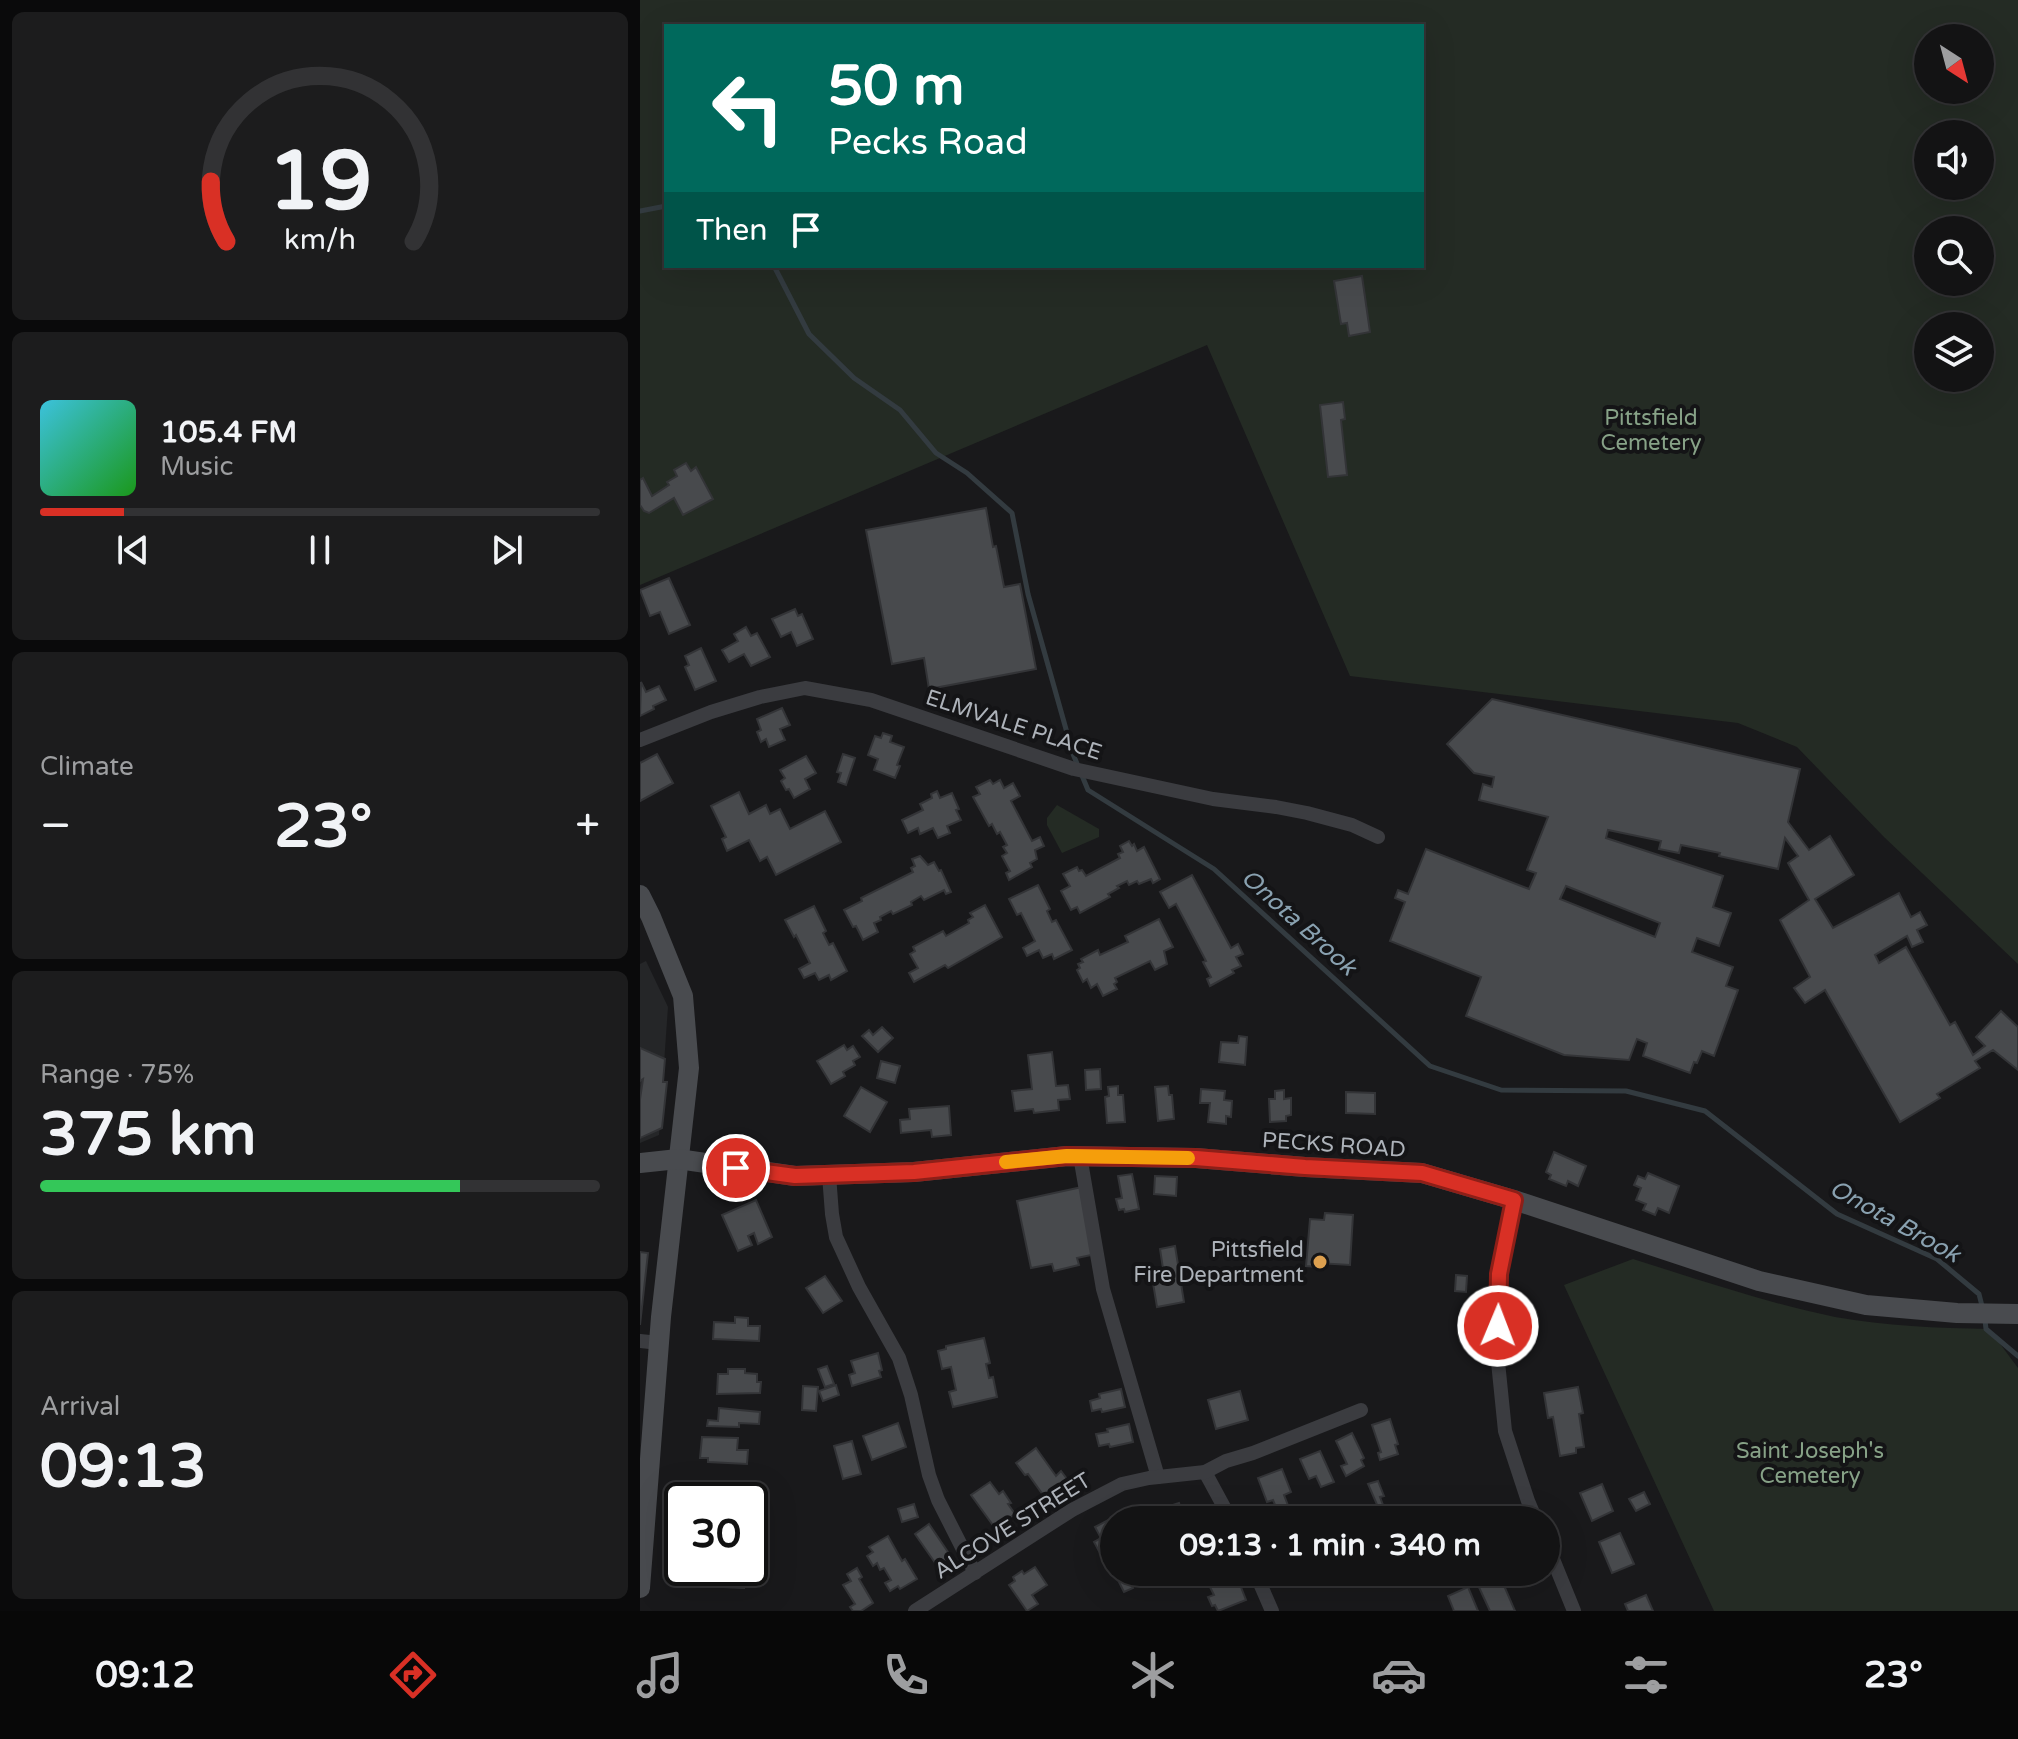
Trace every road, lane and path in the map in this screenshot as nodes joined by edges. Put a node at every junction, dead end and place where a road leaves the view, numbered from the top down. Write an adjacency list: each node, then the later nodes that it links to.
1 (640, 740): 2 (street, ELMVALE PLACE)
2 (1378, 837)
3 (640, 895): 5 (street)
4 (1080, 1156): 7 (street, PECKS ROAD); 8 (street, PECKS ROAD); 13 (street)
5 (678, 1159): 6 (street, PECKS ROAD); 7 (street, PECKS ROAD); 10 (street)
6 (640, 1163)
7 (829, 1175): 16 (street)
8 (1514, 1200): 9 (street, PECKS ROAD); 15 (street)
9 (2009, 1314)
10 (650, 1342): 19 (street)
11 (1361, 1410): 12 (street, ALCOVE STREET)
12 (1205, 1472): 13 (street, ALCOVE STREET); 14 (street)
13 (1158, 1477): 16 (street, ALCOVE STREET)
14 (1223, 1506)
15 (1530, 1506)
16 (975, 1573): 20 (street, ALCOVE STREET)
17 (1560, 1576): 22 (street)
18 (1261, 1586): 21 (street)
19 (640, 1588)
20 (915, 1611)
21 (1272, 1611)
22 (1574, 1611)

